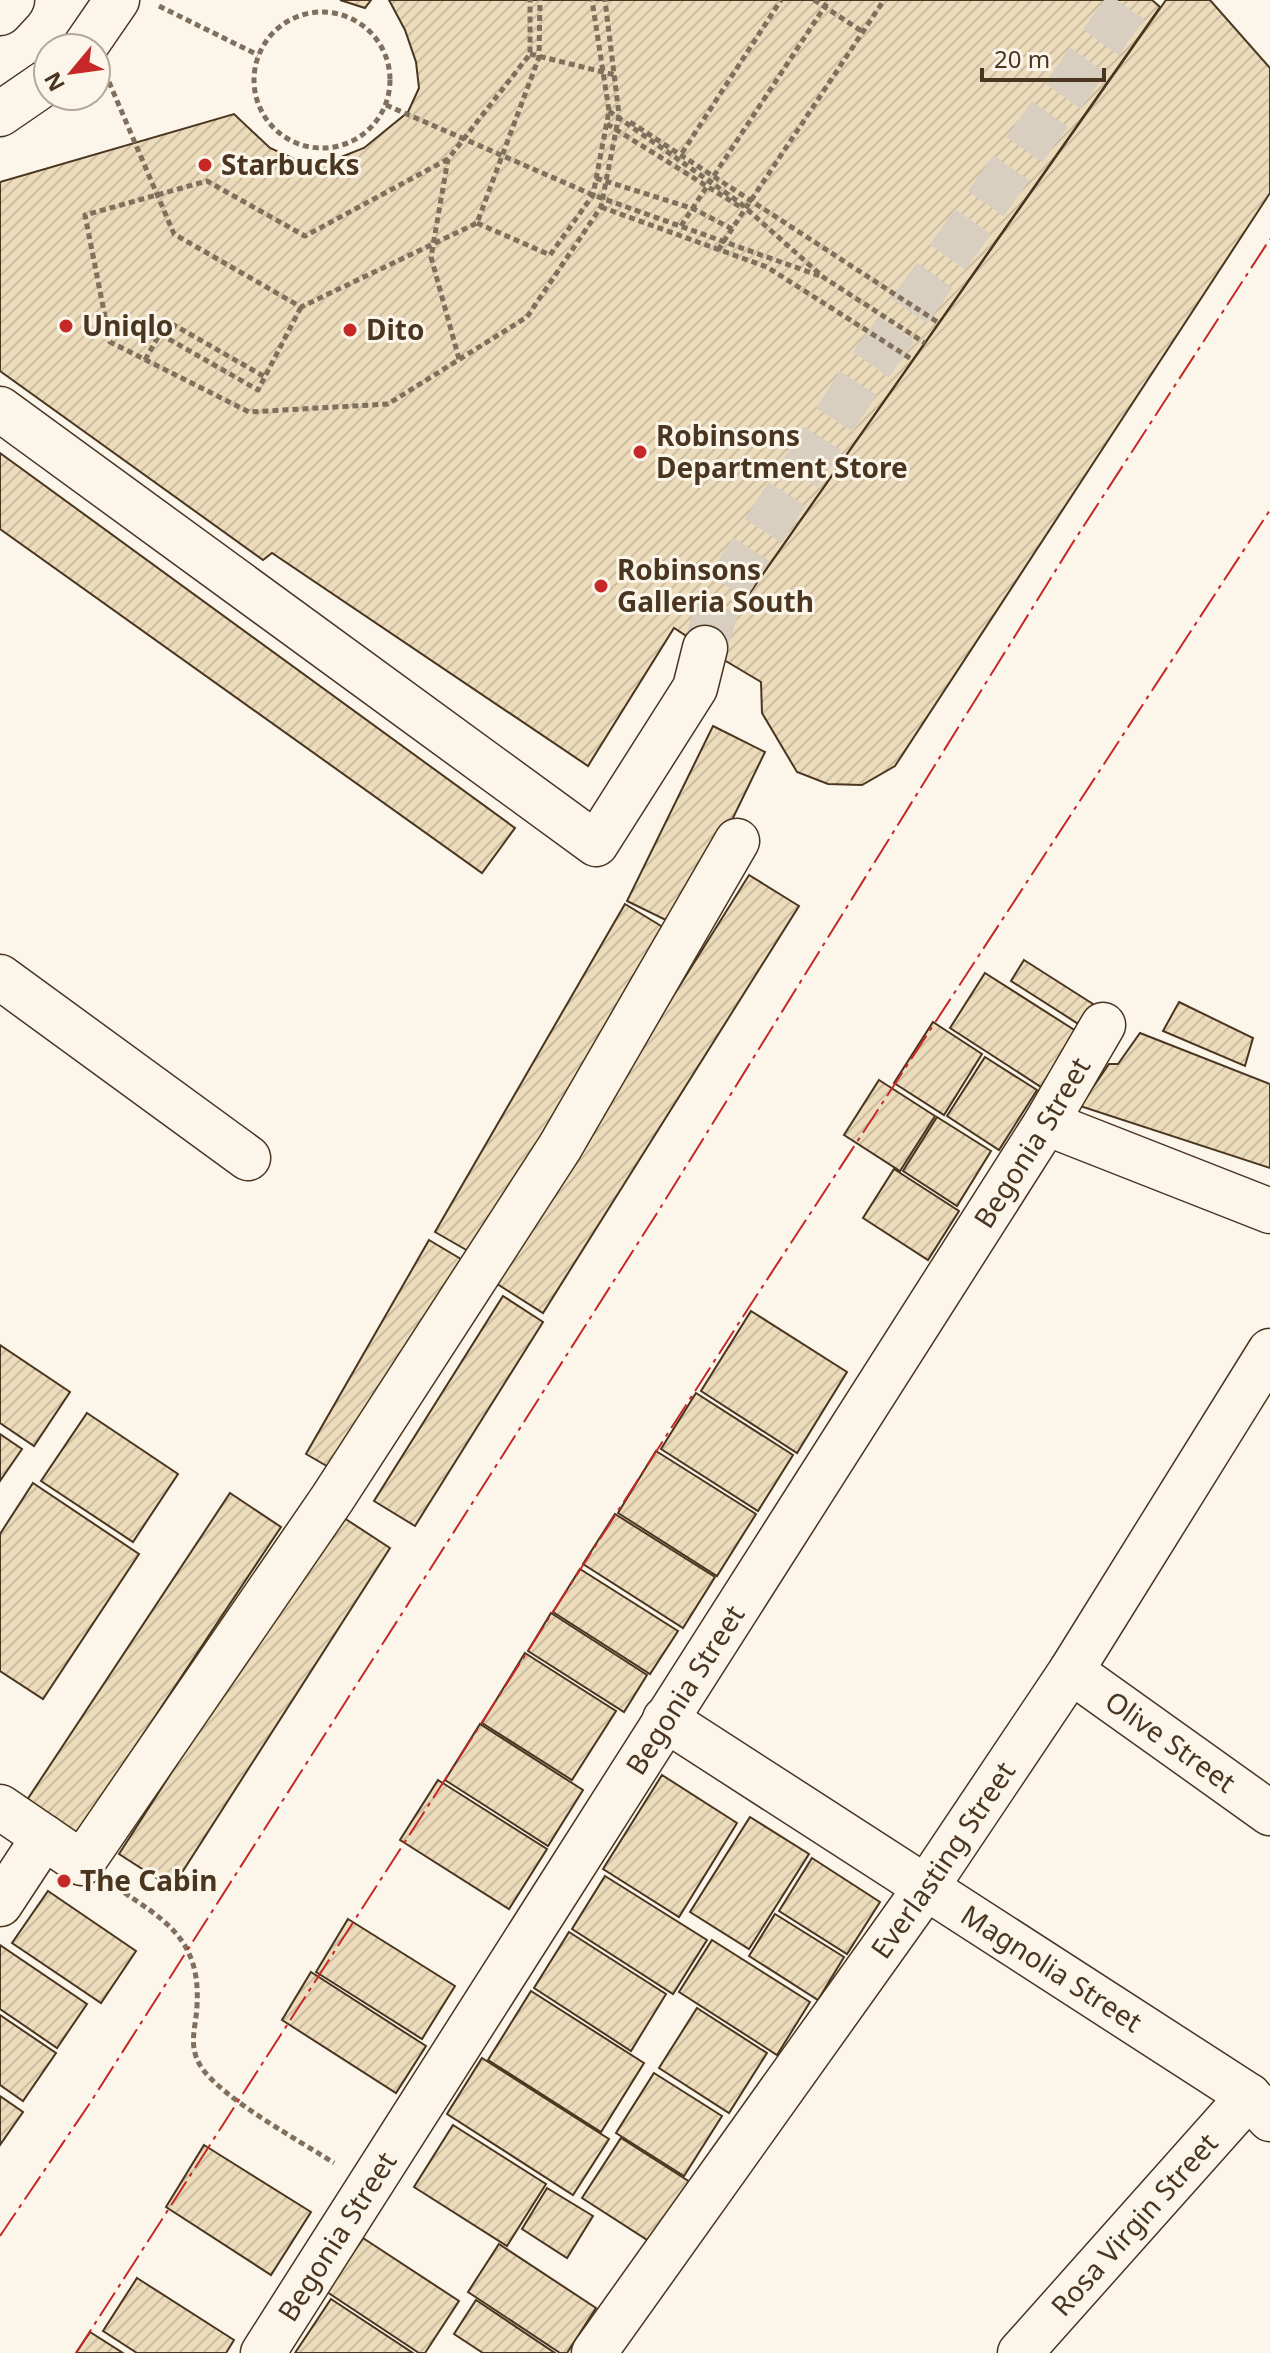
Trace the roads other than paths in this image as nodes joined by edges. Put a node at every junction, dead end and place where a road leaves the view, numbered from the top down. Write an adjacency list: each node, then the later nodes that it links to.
1 (12, 0): 3 (street)
2 (117, 0): 4 (street)
3 (0, 13)
4 (106, 32)
5 (32, 92): 6 (street)
6 (0, 114)
7 (0, 409): 8 (street)
8 (705, 648)
9 (737, 841): 20 (street)
10 (0, 977): 13 (street)
11 (1103, 1025): 12 (street, Begonia Street)
12 (1046, 1123): 14 (street); 17 (street, Begonia Street)
13 (248, 1158)
14 (1270, 1211)
15 (1270, 1351): 16 (street, Everlasting Street)
16 (1071, 1671): 19 (street, Olive Street); 21 (street, Everlasting Street)
17 (665, 1719): 21 (street, Magnolia Street); 24 (street, Begonia Street)
18 (0, 1807): 20 (street)
19 (1270, 1813)
20 (44, 1837): 22 (street)
21 (927, 1886): 23 (street, Magnolia Street); 25 (street, Everlasting Street)
22 (0, 1904)
23 (1259, 2107): 26 (street, Rosa Virgin Street)
24 (263, 2353)
25 (594, 2353)
26 (1020, 2353)

